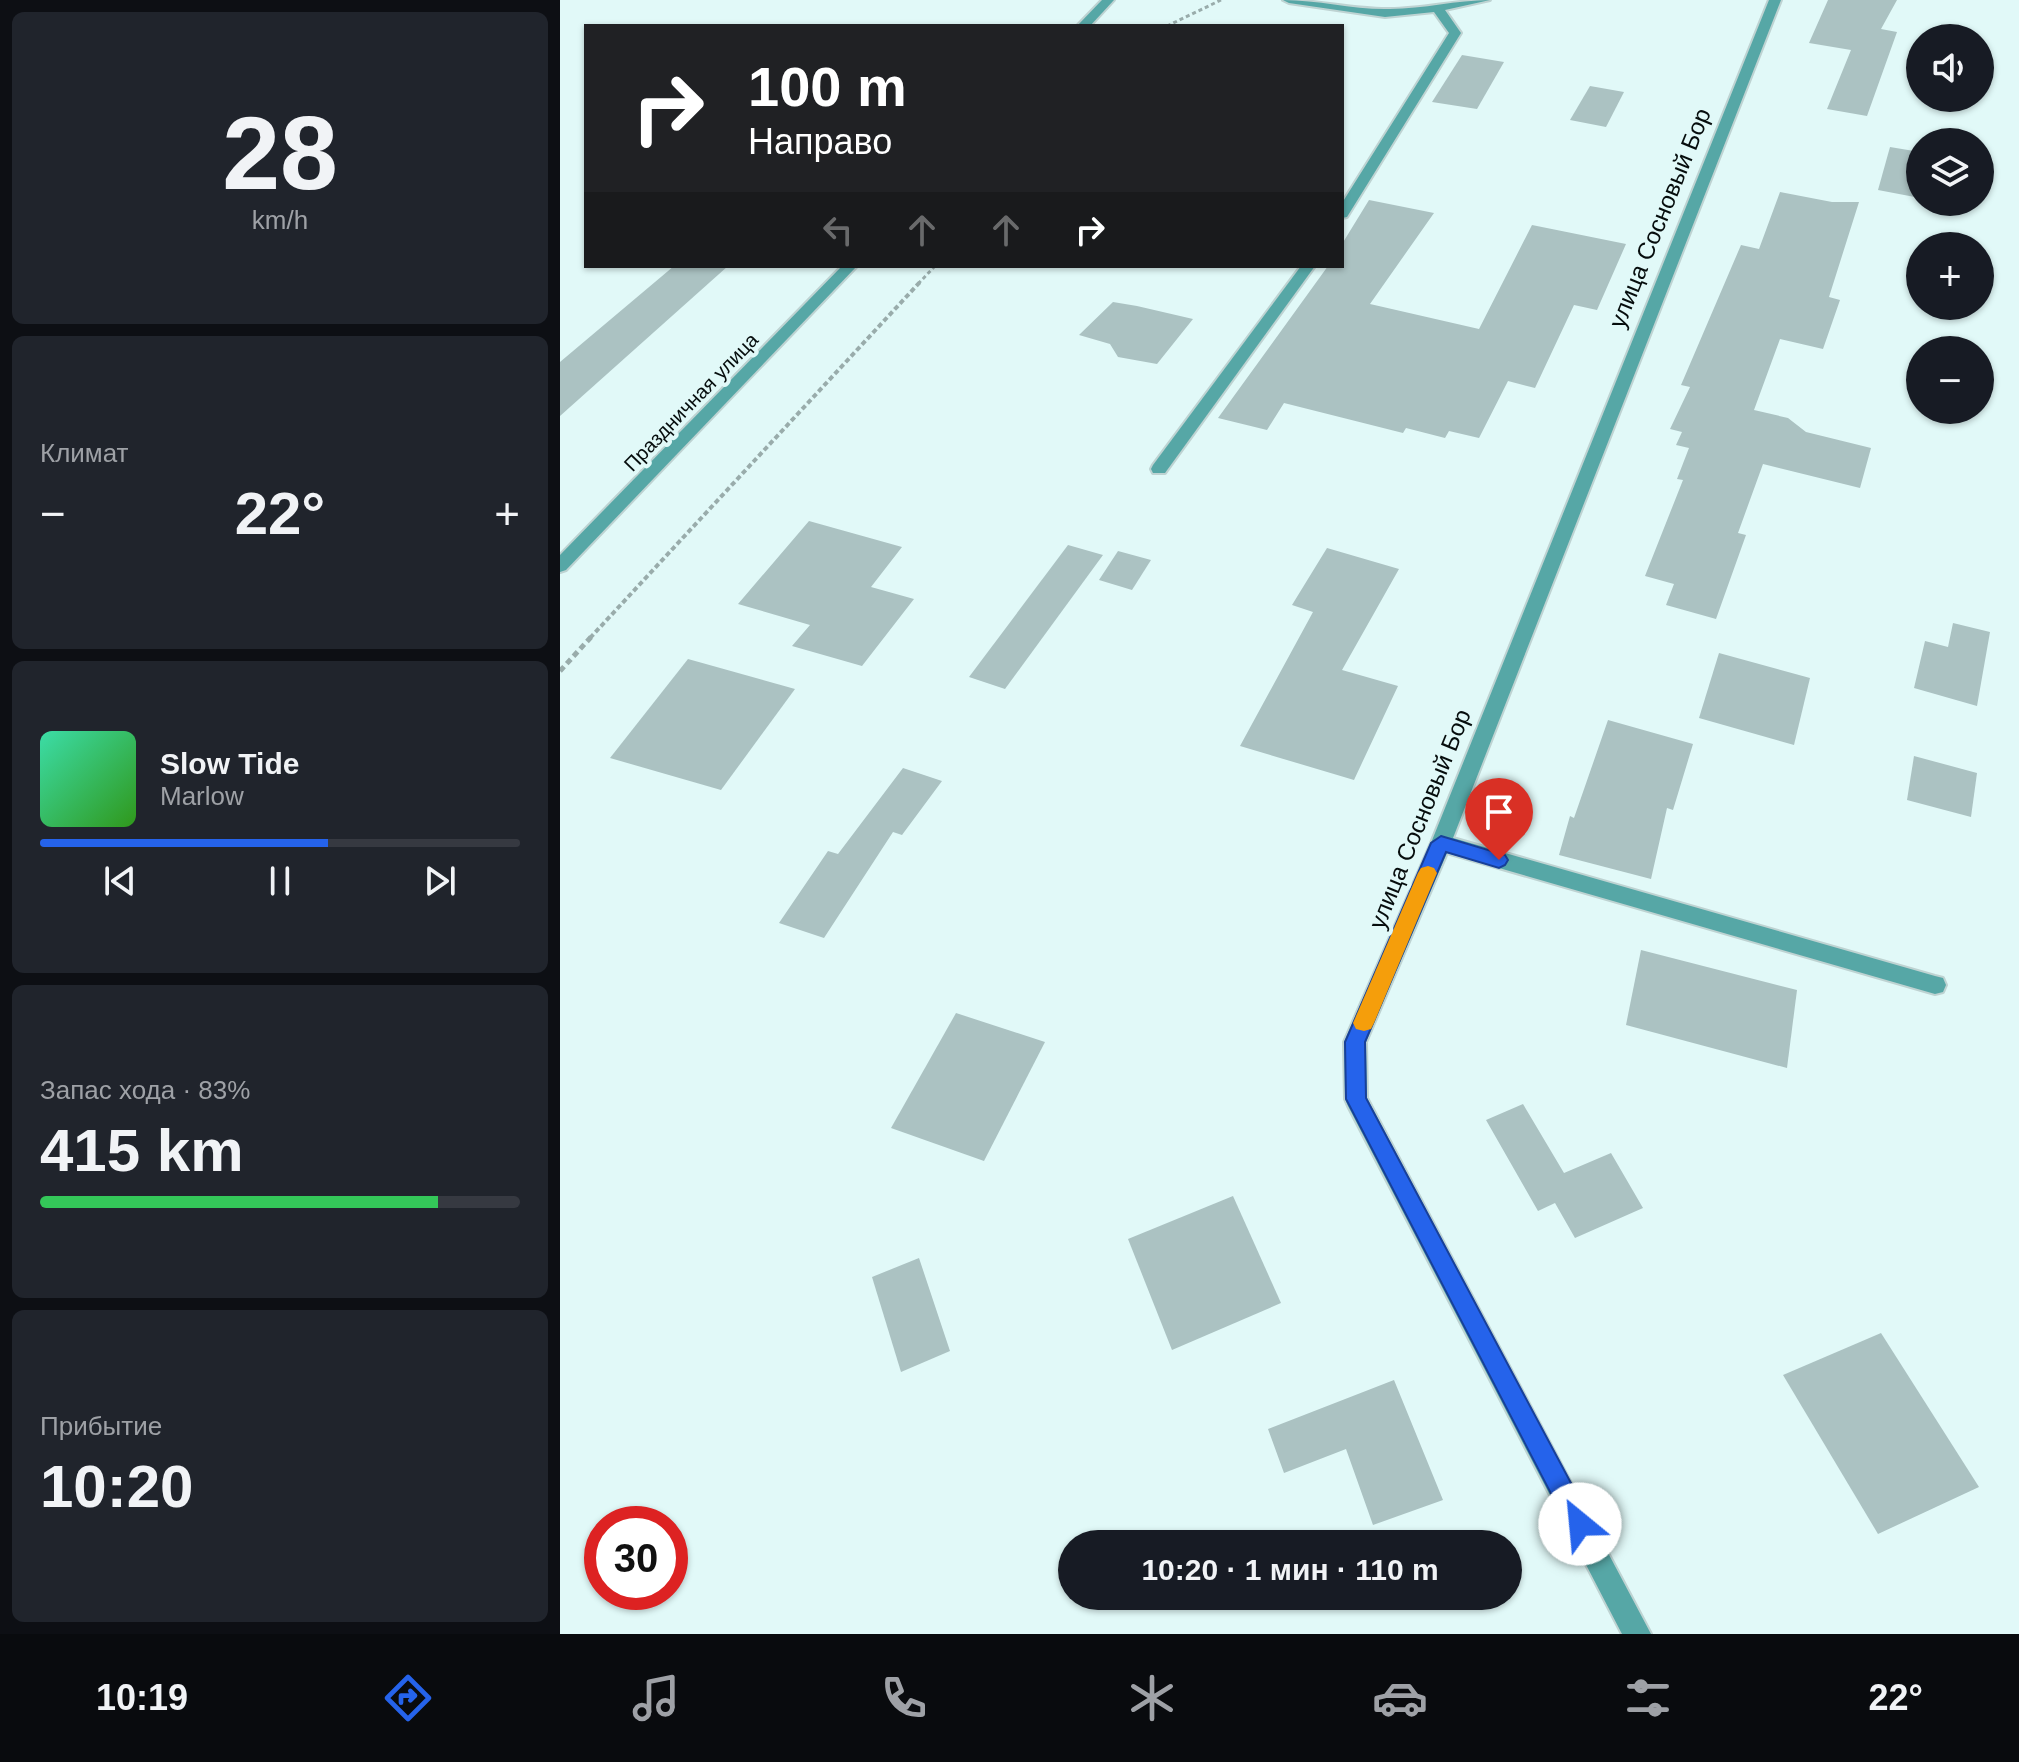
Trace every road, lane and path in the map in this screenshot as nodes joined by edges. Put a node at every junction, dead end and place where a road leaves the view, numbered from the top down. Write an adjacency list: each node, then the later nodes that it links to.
1 (1108, 0): 7 (street)
2 (1221, 0): 8 (path)
3 (1289, 0): 6 (street)
4 (1484, 0): 6 (street)
5 (1775, 0): 16 (street, улица Сосновый Бор)
6 (1437, 7): 9 (street)
7 (1085, 24)
8 (1171, 24)
9 (1344, 211)
10 (848, 268): 14 (street, Праздничная улица)
11 (933, 268): 15 (path)
12 (1307, 268): 13 (street)
13 (1159, 469)
14 (560, 566)
15 (560, 671)
16 (1441, 843): 17 (street); 18 (street, улица Сосновый Бор)
17 (1935, 985)
18 (1637, 1634)

